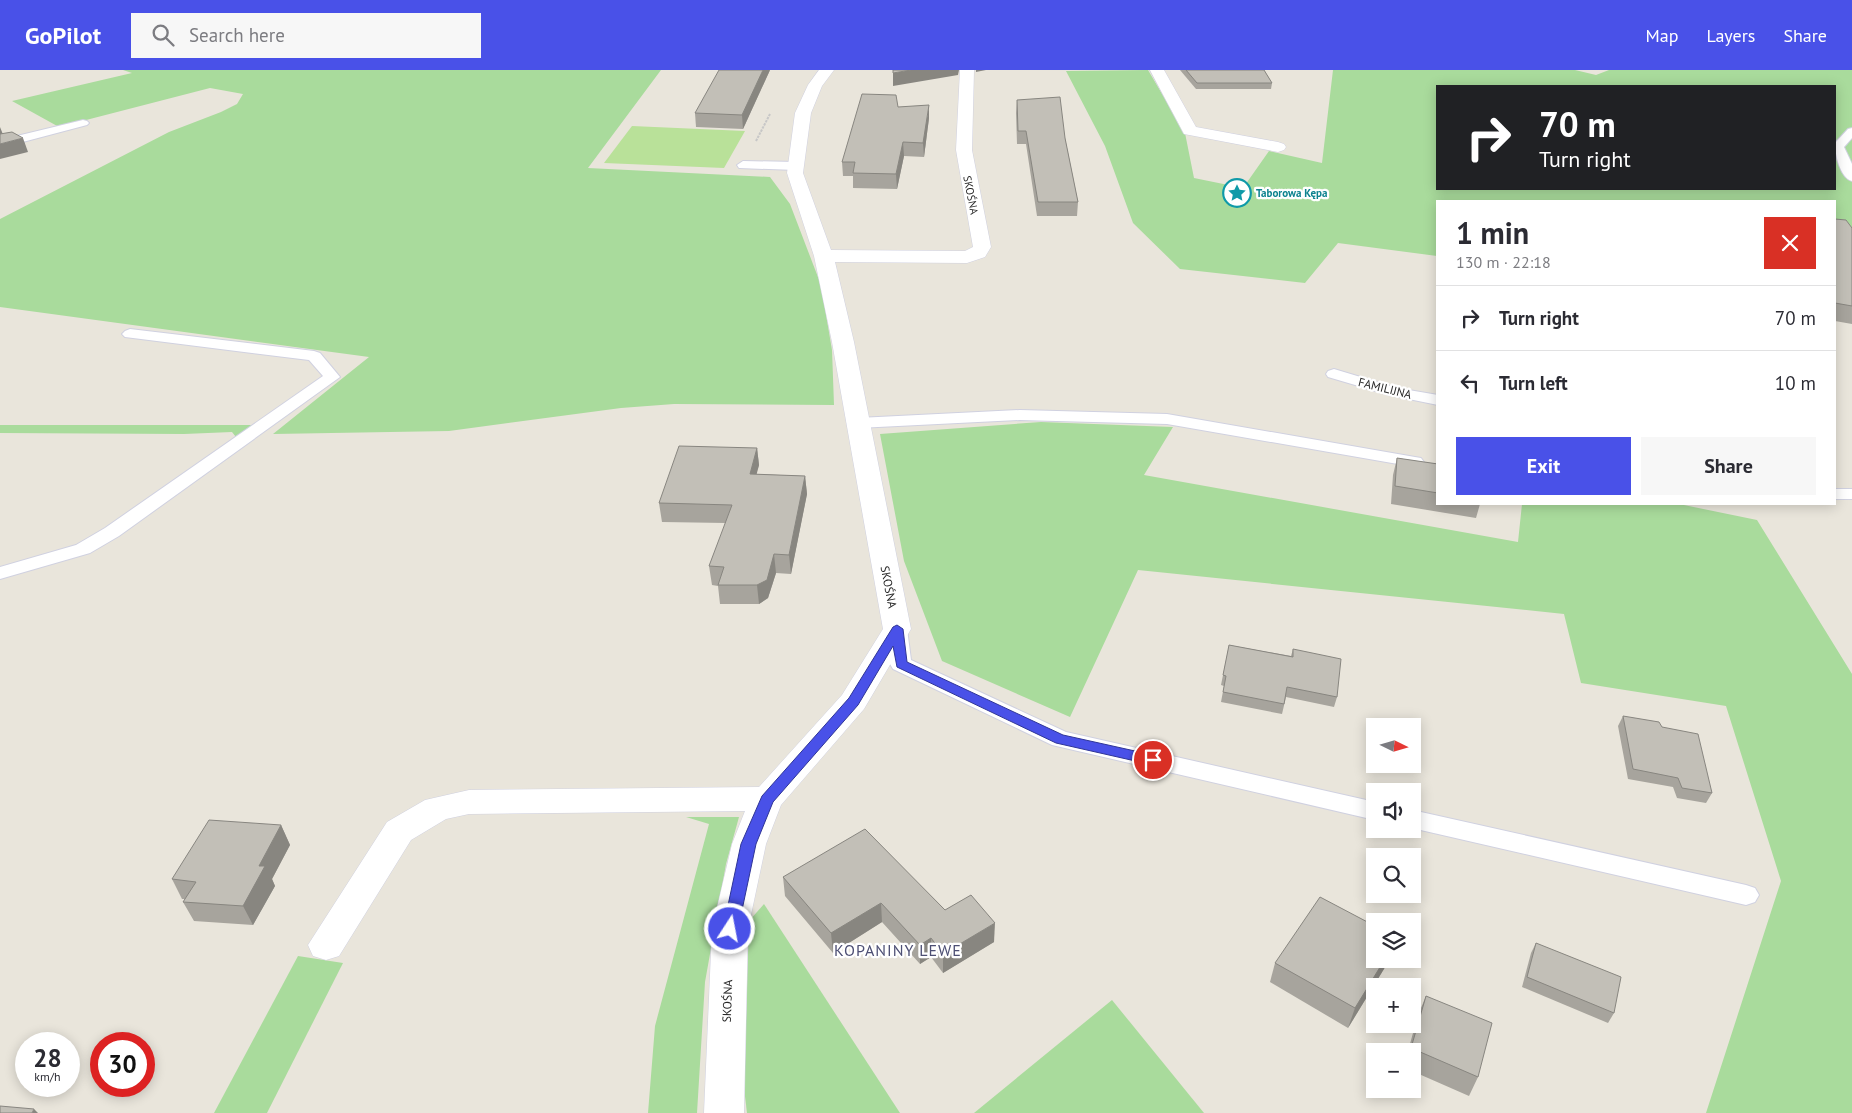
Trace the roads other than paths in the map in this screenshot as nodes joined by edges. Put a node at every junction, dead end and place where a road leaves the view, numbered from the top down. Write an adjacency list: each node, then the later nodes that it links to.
1 (827, 70): 9 (street, SKOŚNA)
2 (967, 70): 11 (street, SKOŚNA)
3 (1156, 70): 7 (street)
4 (83, 123): 6 (lane)
5 (1852, 131): 10 (lane)
6 (0, 144)
7 (1278, 147)
8 (743, 165): 9 (lane)
9 (796, 166): 11 (street, SKOŚNA)
10 (1852, 177)
11 (824, 256): 15 (street, SKOŚNA)
12 (130, 334): 19 (lane)
13 (1334, 374): 14 (lane, FAMILIJNA)
14 (1436, 400)
15 (858, 424): 16 (lane); 20 (street, SKOŚNA)
16 (1415, 462)
17 (1836, 494): 18 (lane)
18 (1852, 494)
19 (0, 573)
20 (897, 629): 21 (street, SKOŚNA); 22 (lane)
21 (767, 799): 25 (street); 26 (street, SKOŚNA)
22 (1366, 809)
23 (1421, 821): 24 (lane)
24 (1746, 895)
25 (326, 945)
26 (724, 1113)

